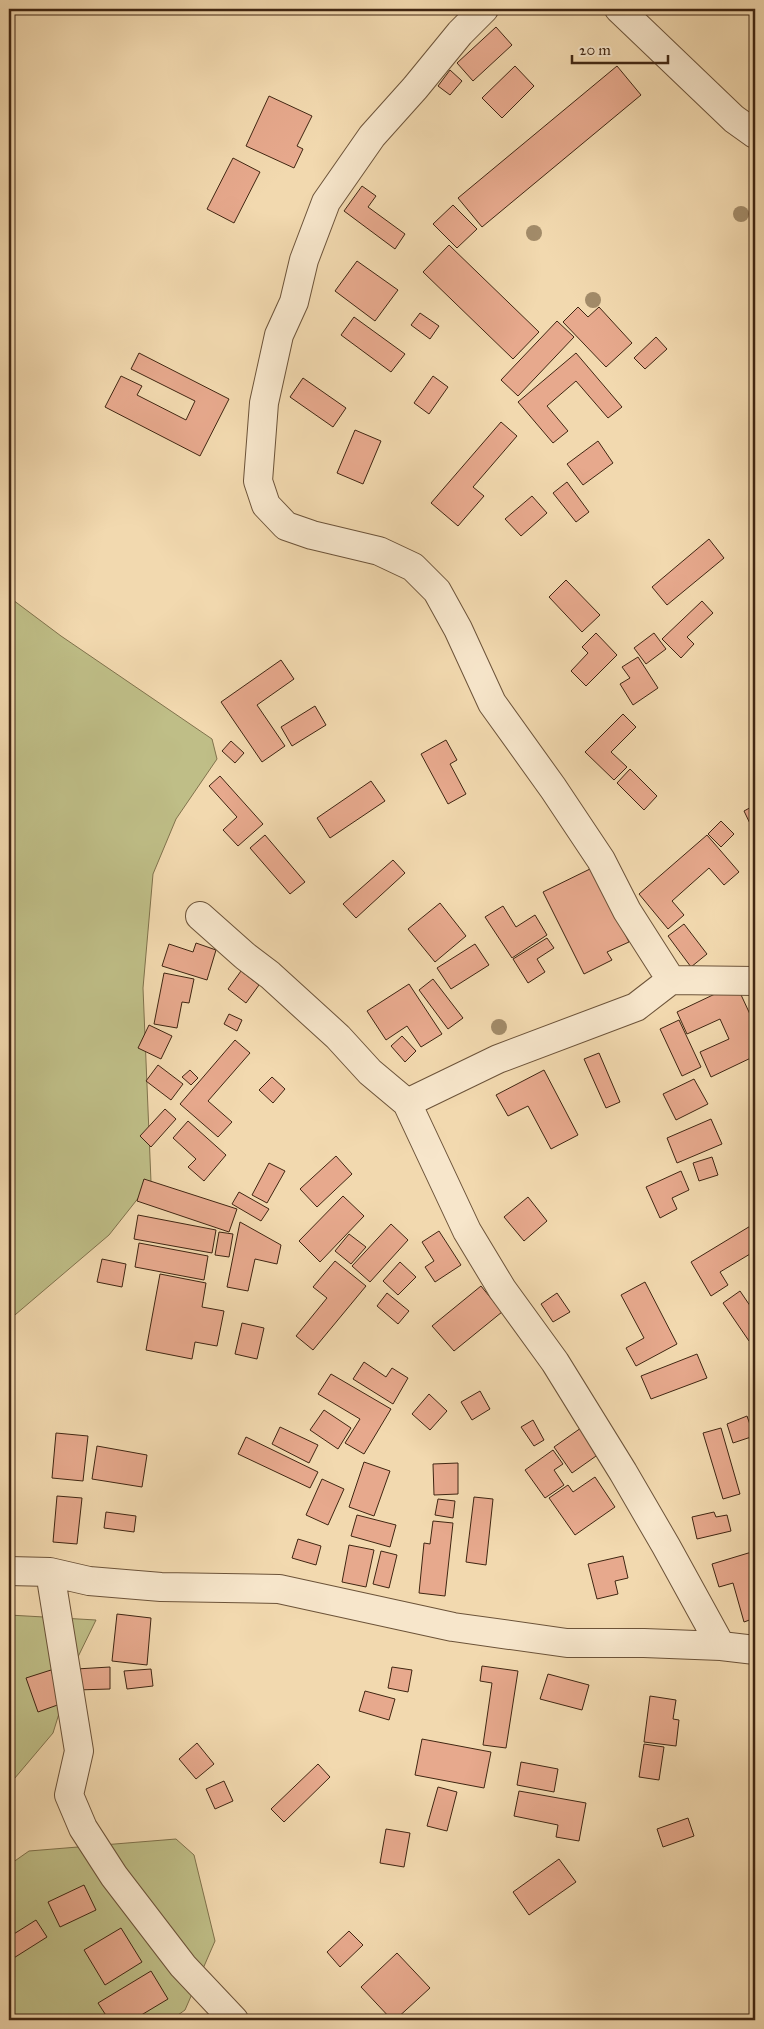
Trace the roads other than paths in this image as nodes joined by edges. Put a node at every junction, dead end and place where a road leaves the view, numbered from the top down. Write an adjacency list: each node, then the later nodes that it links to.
1 (484, 9): 5 (street)
2 (618, 9): 3 (street)
3 (755, 134)
4 (200, 916): 7 (street)
5 (671, 980): 6 (street); 7 (street)
6 (755, 980)
7 (407, 1103): 10 (street)
8 (9, 1571): 9 (street)
9 (50, 1572): 10 (street); 12 (street)
10 (721, 1646): 11 (street)
11 (755, 1650)
12 (234, 2020)

